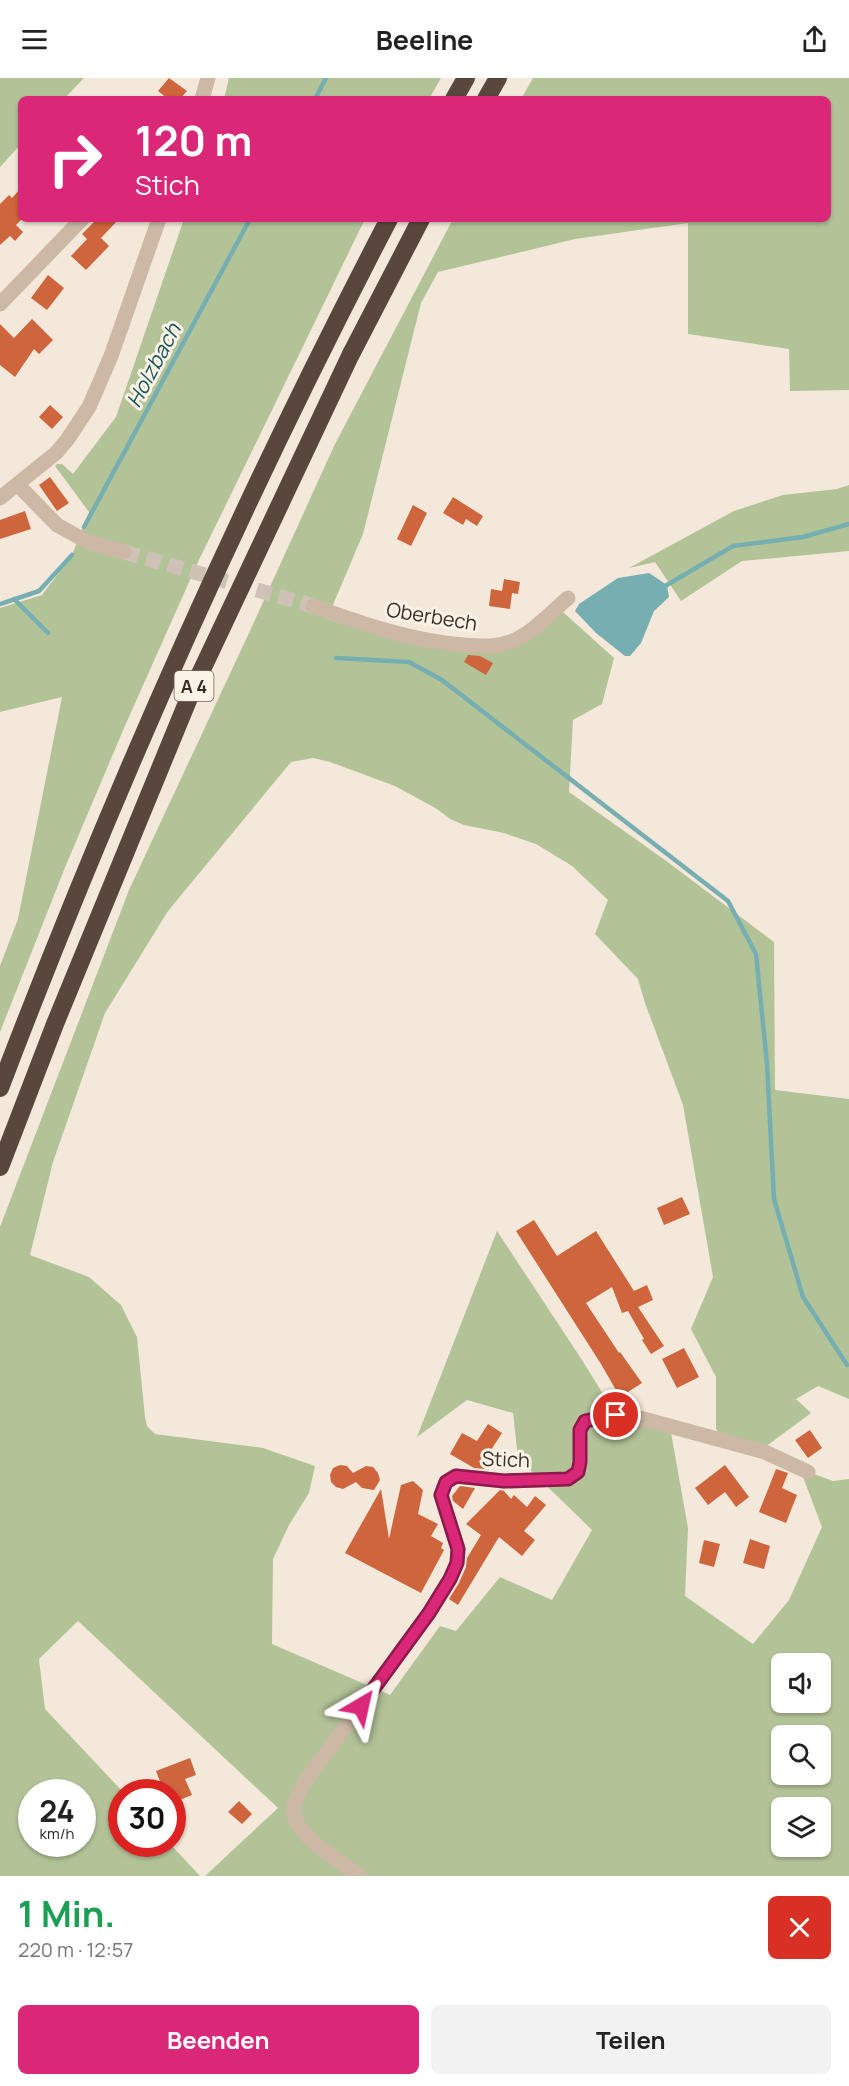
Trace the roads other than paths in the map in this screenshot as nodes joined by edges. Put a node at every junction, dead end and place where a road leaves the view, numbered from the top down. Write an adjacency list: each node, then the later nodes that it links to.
1 (208, 78): 4 (street)
2 (466, 78): 5 (highway)
3 (498, 78): 6 (highway)
4 (203, 96)
5 (456, 96)
6 (488, 96)
7 (79, 222): 11 (street)
8 (158, 222): 12 (street)
9 (387, 222): 17 (highway, A 4)
10 (419, 222): 18 (highway, A 4)
11 (0, 304)
12 (18, 485): 13 (street); 14 (street)
13 (0, 498)
14 (124, 552)
15 (568, 598): 16 (street, Oberbech)
16 (313, 606)
17 (0, 1088)
18 (0, 1167)
19 (808, 1472): 20 (street, Stich)
20 (360, 1876)

